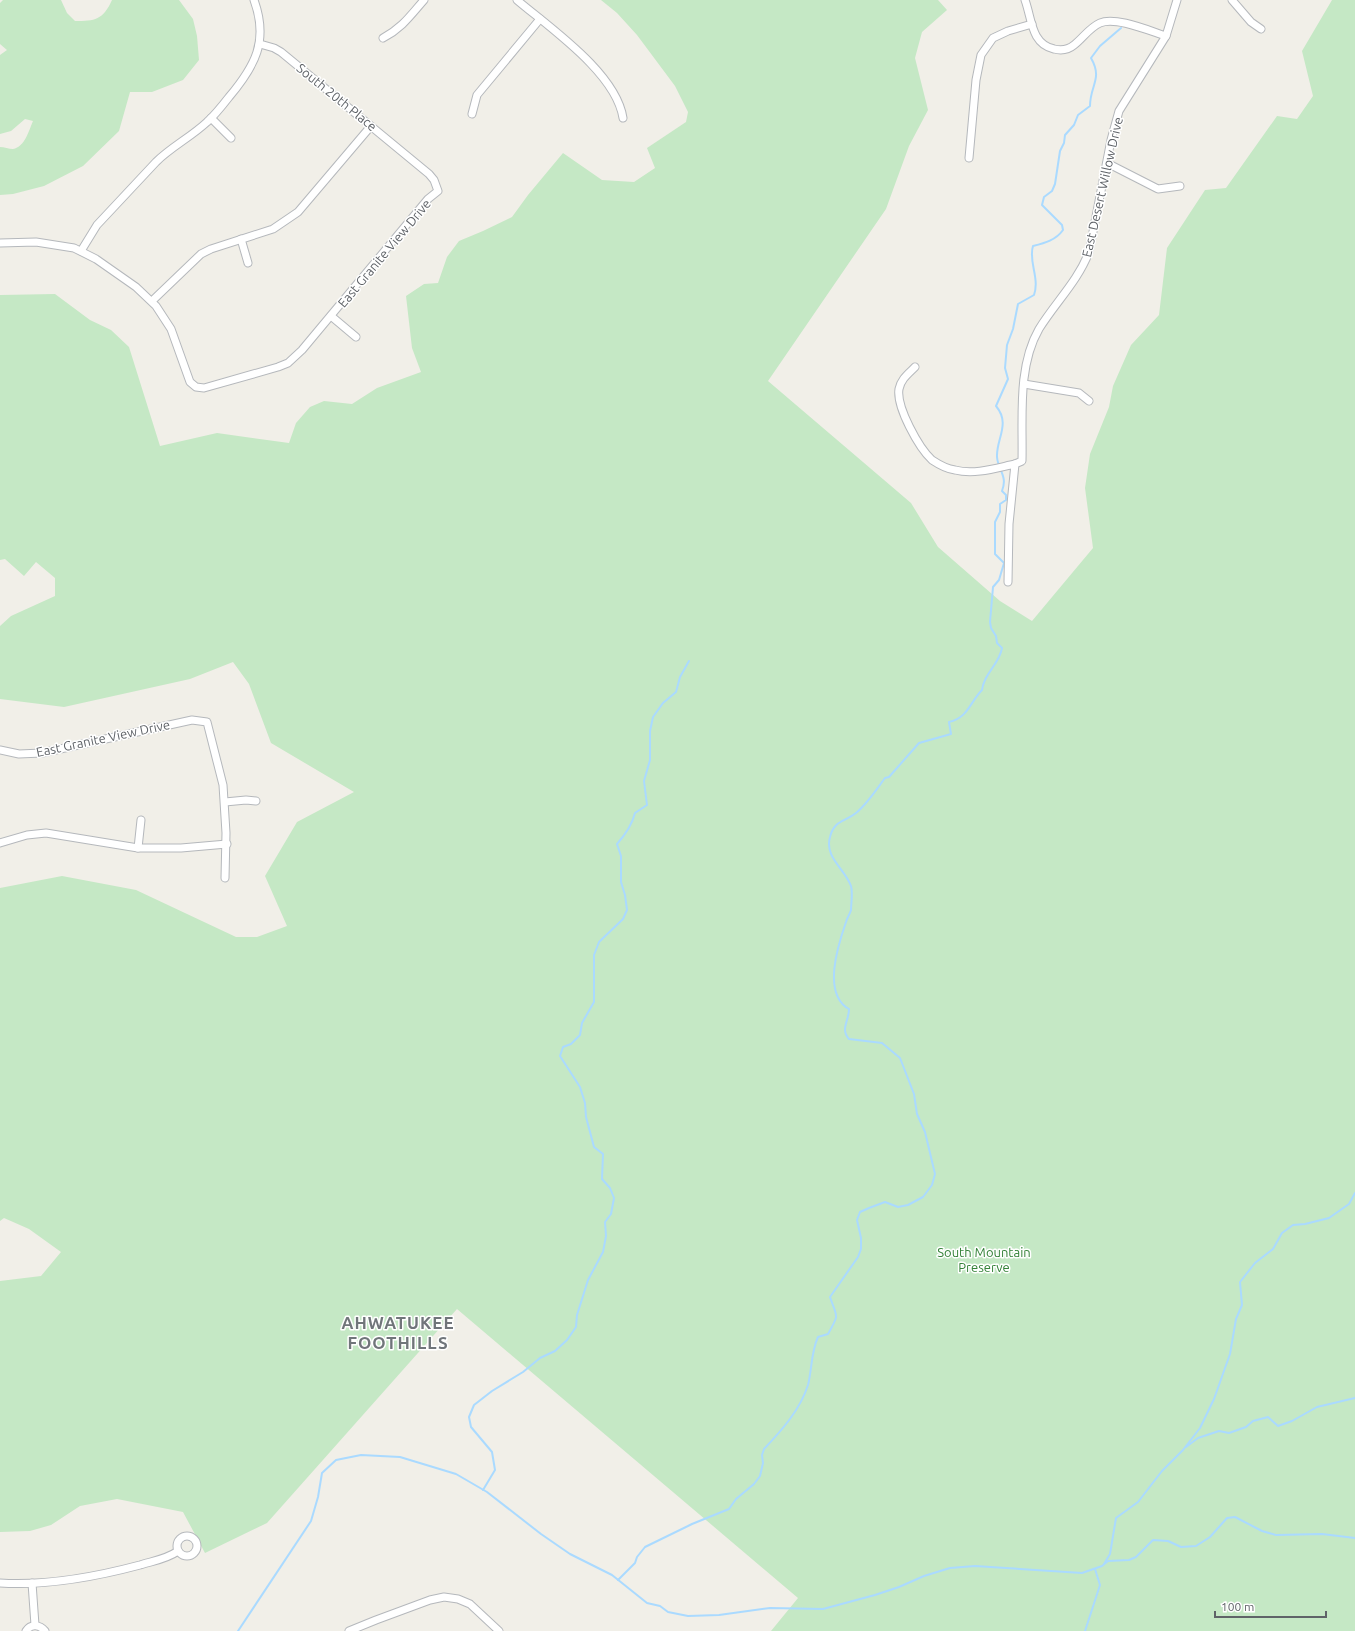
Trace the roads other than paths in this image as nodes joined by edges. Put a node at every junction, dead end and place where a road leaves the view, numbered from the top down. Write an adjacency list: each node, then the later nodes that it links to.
1 (254, 0): 12 (street)
2 (424, 0): 11 (street)
3 (517, 0): 7 (street)
4 (1025, 0): 8 (street)
5 (1177, 0): 10 (street, East Desert Willow Drive)
6 (1232, 0): 9 (street)
7 (540, 19): 13 (street); 15 (street)
8 (1032, 24): 10 (street); 18 (street)
9 (1262, 28)
10 (1166, 36): 19 (street, East Desert Willow Drive)
11 (383, 38)
12 (260, 44): 14 (street); 16 (street, South 20th Place)
13 (472, 114)
14 (211, 118): 17 (street); 24 (street)
15 (623, 118)
16 (371, 126): 21 (street, South 20th Place); 22 (street)
17 (231, 138)
18 (969, 158)
19 (1107, 163): 20 (street); 30 (street, East Desert Willow Drive)
20 (1180, 186)
21 (438, 191): 27 (street, East Granite View Drive)
22 (241, 239): 25 (street); 26 (street)
23 (0, 243): 24 (street)
24 (81, 251): 26 (street)
25 (248, 263)
26 (152, 302): 27 (street, East Granite View Drive)
27 (331, 316): 28 (street, East Granite View Drive)
28 (356, 337)
29 (915, 367): 32 (street)
30 (1024, 384): 31 (street); 32 (street, East Desert Willow Drive)
31 (1089, 401)
32 (1016, 464): 33 (street, East Desert Willow Drive)
33 (1008, 582)
34 (0, 750): 36 (street, East Granite View Drive)
35 (256, 801): 36 (street)
36 (225, 802): 39 (street)
37 (141, 820): 40 (street)
38 (0, 843): 40 (street)
39 (227, 844): 40 (street); 41 (street)
40 (138, 848)
41 (225, 878)
42 (178, 1551): 44 (street)
43 (0, 1583): 44 (street)
44 (32, 1583): 45 (street)
45 (35, 1625): 46 (street); 47 (street)
46 (26, 1631)
47 (45, 1631)
48 (349, 1631): 49 (street)
49 (499, 1631)

